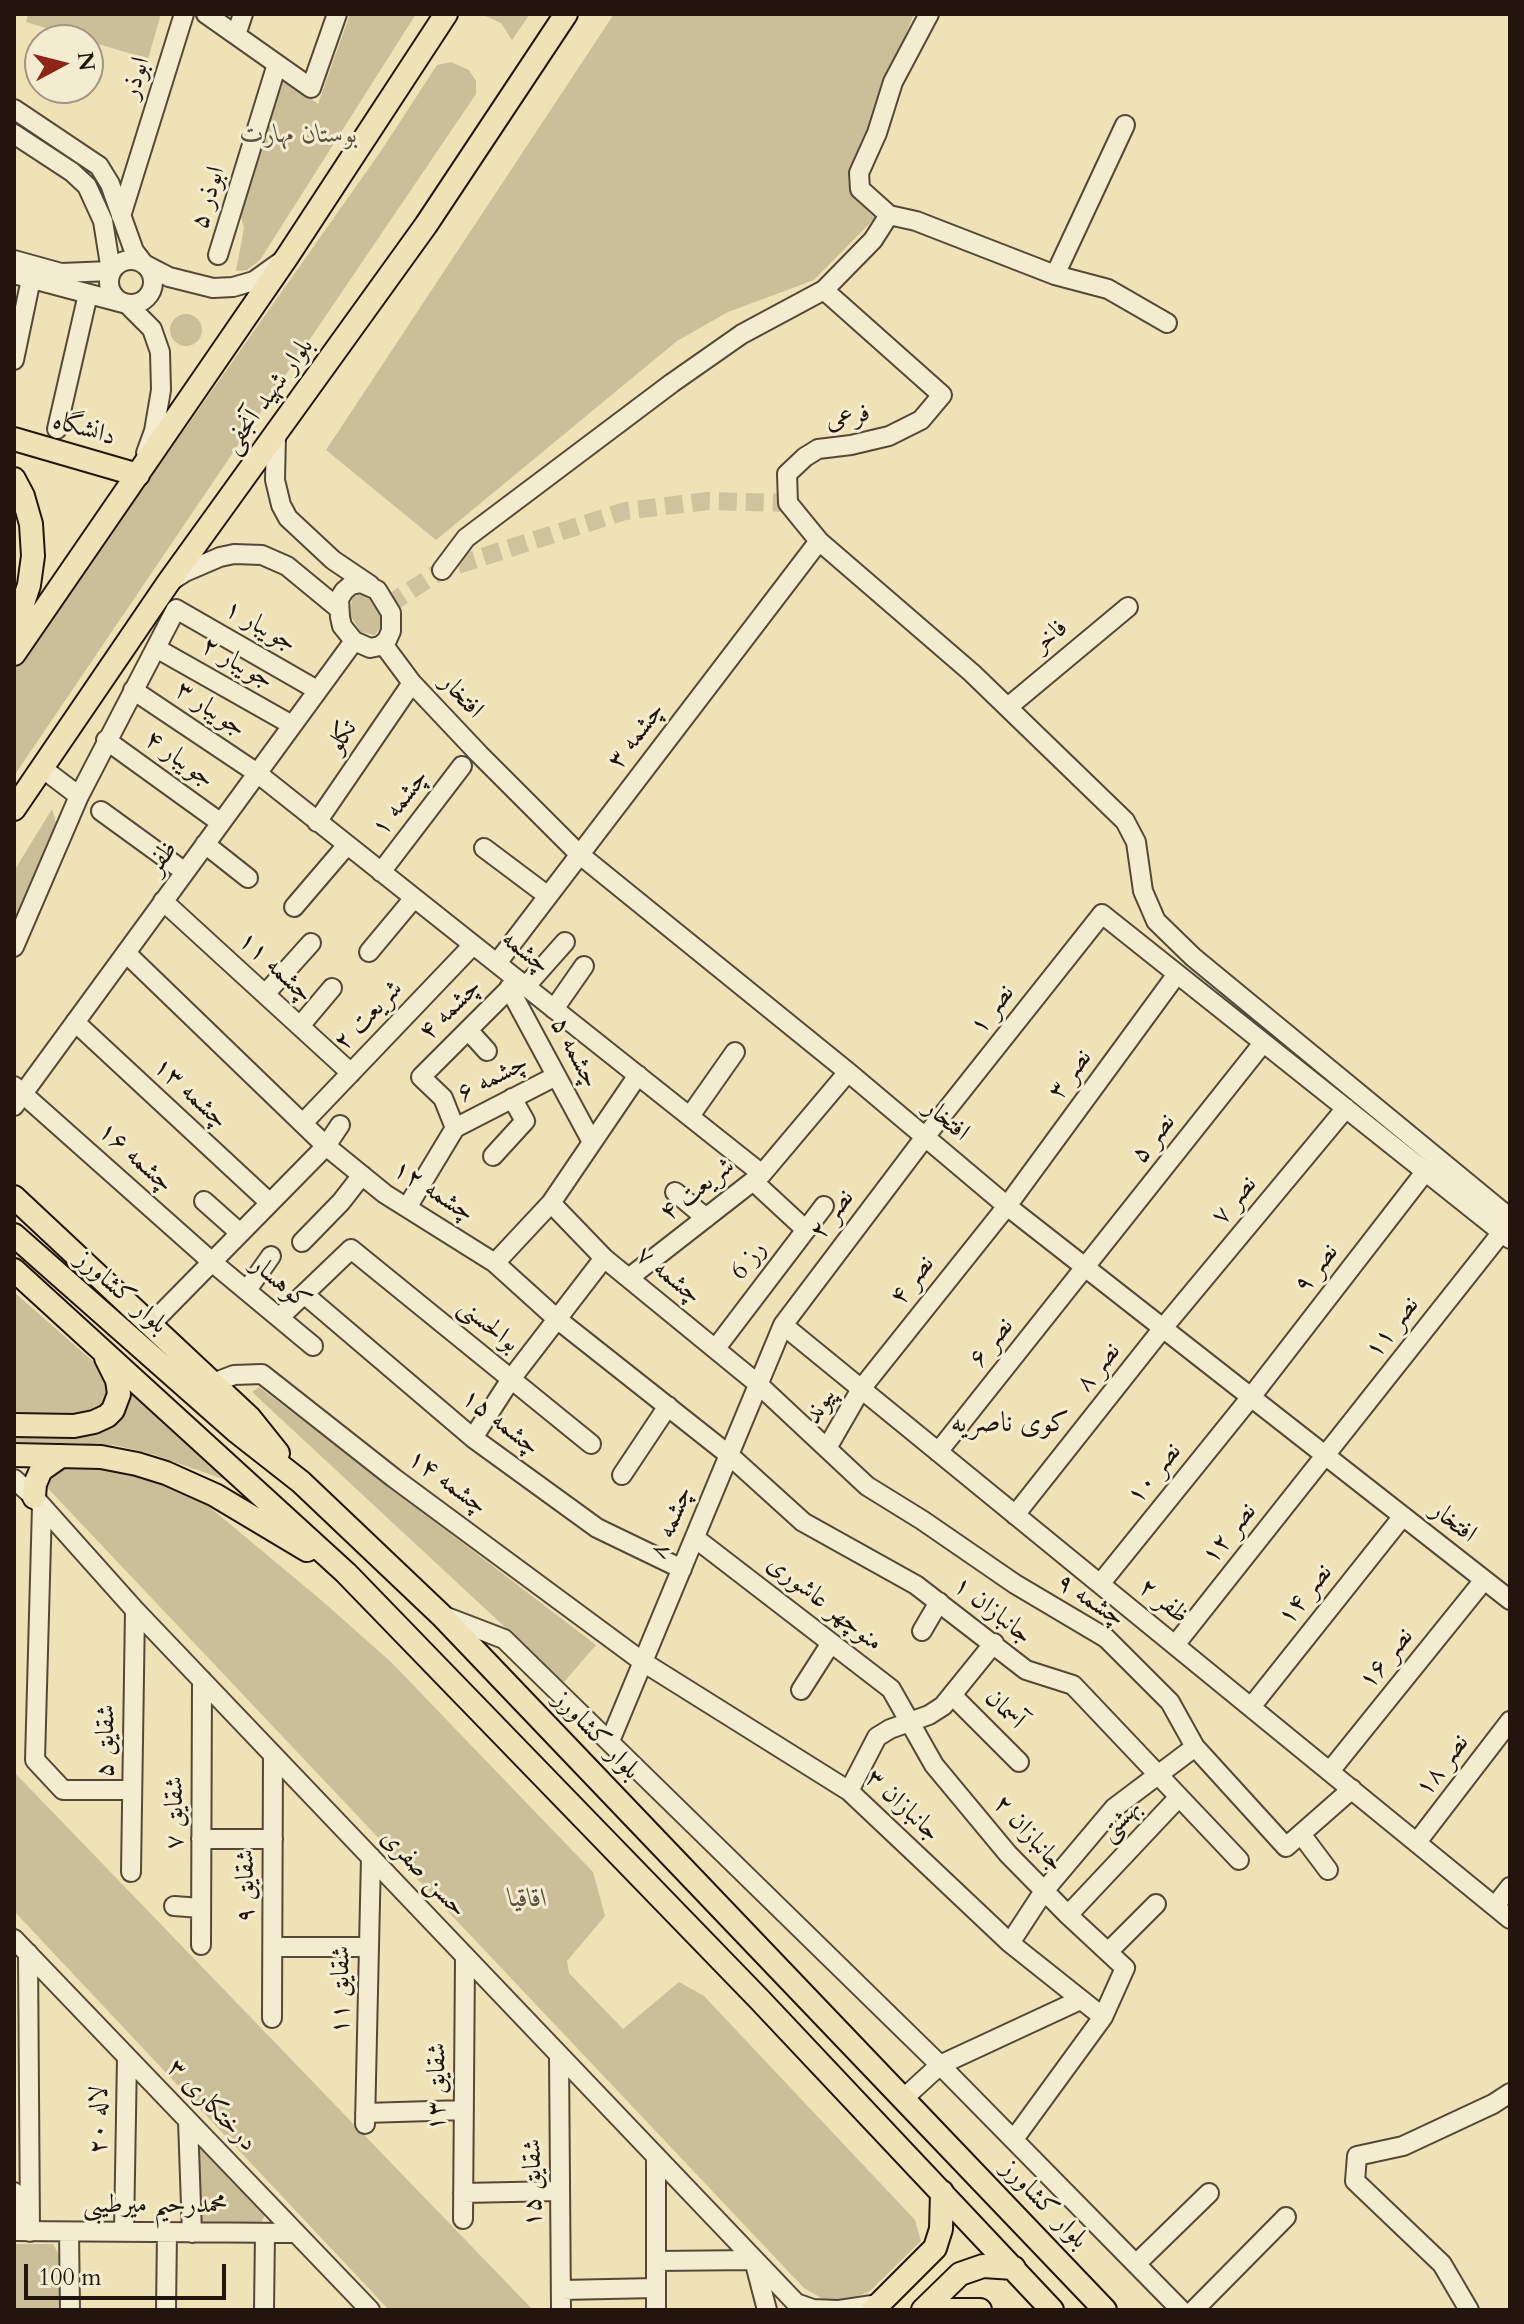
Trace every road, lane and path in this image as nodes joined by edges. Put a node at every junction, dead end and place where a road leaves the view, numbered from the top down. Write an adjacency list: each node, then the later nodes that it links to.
1 (184, 14): 13 (street, ابوذر)
2 (206, 14): 8 (street)
3 (243, 14): 8 (street)
4 (337, 14): 9 (street)
5 (446, 14): 18 (main road)
6 (566, 14): 30 (main road, بلوار شهید آنجفی)
7 (929, 14): 15 (street)
8 (236, 35): 9 (street)
9 (277, 64): 17 (street, ابوذر ۵)
10 (14, 109): 14 (street)
11 (1125, 125): 22 (street)
12 (14, 134): 21 (street)
13 (139, 157): 14 (street); 16 (street, ابوذر)
14 (104, 174): 16 (street)
15 (889, 215): 22 (street); 24 (street)
16 (121, 216): 20 (street)
17 (218, 255)
18 (287, 257): 20 (street); 32 (main road)
19 (14, 260): 21 (street)
20 (144, 264): 21 (street); 26 (street)
21 (111, 271): 26 (street)
22 (1055, 275): 27 (street)
23 (22, 277): 25 (street); 28 (street)
24 (824, 290): 34 (street, فرعی); 35 (street)
25 (88, 294): 26 (street); 29 (street)
26 (127, 304): 32 (street)
27 (1167, 323)
28 (14, 360)
29 (57, 429)
30 (276, 435): 36 (main road, بلوار شهید آنجفی); 37 (street)
31 (14, 439): 32 (main road, دانشگاه)
32 (138, 475): 44 (main road)
33 (14, 479): 40 (main road)
34 (819, 541): 48 (street); 62 (street, چشمه ۳)
35 (442, 570)
36 (168, 583): 39 (street); 52 (main road, بلوار شهید آنجفی)
37 (370, 585): 39 (street); 42 (street)
38 (1128, 607): 48 (street, فاخر)
39 (338, 608): 41 (street)
40 (14, 631)
41 (354, 641): 42 (street); 47 (street, ظفر)
42 (383, 644): 45 (street, افتخار)
43 (156, 648): 46 (street); 47 (street, جویبار ۱); 49 (street, جویبار ۲)
44 (14, 654)
45 (412, 683): 57 (street, تکلو); 62 (street, افتخار)
46 (133, 690): 50 (street); 53 (street, جویبار ۳)
47 (317, 690): 49 (street, ظفر)
48 (1008, 707): 119 (street)
49 (292, 725): 53 (street, ظفر)
50 (106, 740): 54 (street); 58 (street, جویبار ۴)
51 (462, 766): 64 (street, چشمه ۱)
52 (42, 768): 54 (street); 55 (main road, بلوار شهید آنجفی)
53 (257, 773): 57 (street, چشمه); 58 (street, ظفر)
54 (79, 796): 73 (street)
55 (14, 809)
56 (101, 811): 63 (street)
57 (317, 822): 60 (street, چشمه)
58 (221, 823): 59 (street, ظفر)
59 (205, 844): 63 (street, ظفر); 65 (street)
60 (347, 845): 64 (street, چشمه); 69 (street)
61 (484, 848): 66 (street)
62 (579, 854): 66 (street, چشمه ۳); 89 (street, افتخار)
63 (185, 872): 68 (street, ظفر)
64 (381, 872): 67 (street, چشمه)
65 (248, 878)
66 (548, 896): 76 (street, چشمه ۳)
67 (414, 898): 72 (street, چشمه); 74 (street)
68 (163, 901): 75 (street, ظفر); 81 (street, چشمه ۱۱)
69 (294, 907)
70 (565, 942): 79 (street, چشمه ۴)
71 (311, 943): 81 (street)
72 (473, 945): 76 (street, چشمه); 90 (street, شریعت ۲)
73 (14, 947)
74 (369, 952)
75 (126, 953): 83 (street, ظفر); 97 (street, چشمه ۱۲)
76 (497, 963): 79 (street, چشمه)
77 (584, 966): 82 (street)
78 (1177, 974): 86 (street); 100 (street, نصر ۱); 116 (street, نصر ۳)
79 (518, 985): 82 (street, چشمه); 85 (street, چشمه ۴); 92 (street, چشمه ۵)
80 (332, 988): 84 (street)
81 (266, 993): 84 (street, چشمه ۱۱)
82 (554, 1009): 91 (street, چشمه)
83 (75, 1022): 93 (street, ظفر); 112 (street, چشمه ۱۳)
84 (300, 1026): 90 (street, چشمه ۱۱)
85 (468, 1030): 87 (street); 99 (street, چشمه ۴)
86 (1263, 1043): 95 (street); 127 (street, نصر ۵)
87 (487, 1051)
88 (735, 1052): 96 (street)
89 (848, 1072): 100 (street, افتخار); 107 (street)
90 (351, 1073): 97 (street, شریعت ۲)
91 (638, 1075): 96 (street, چشمه); 101 (street)
92 (556, 1076): 94 (street, چشمه ۶); 101 (street, چشمه ۵)
93 (17, 1095): 104 (street, چشمه ۱۶)
94 (512, 1098): 99 (street, چشمه ۶); 103 (street)
95 (1346, 1108): 105 (street); 136 (street, نصر ۷)
96 (690, 1116): 107 (street, چشمه)
97 (303, 1123): 102 (street, چشمه ۱۲)
98 (340, 1125): 102 (street)
99 (455, 1128): 114 (street)
100 (925, 1137): 116 (street, افتخار); 135 (street, نصر ۲)
101 (592, 1142): 113 (street)
102 (326, 1146): 106 (street, چشمه ۱۲); 112 (street)
103 (493, 1156)
104 (105, 1166): 108 (street); 125 (street, چشمه ۱۶)
105 (1425, 1172): 119 (street); 144 (street, نصر ۹)
106 (362, 1175): 114 (street, چشمه ۱۲); 122 (street)
107 (757, 1177): 117 (street, شریعت ۴); 118 (street, چشمه)
108 (92, 1180)
109 (675, 1192): 117 (street)
110 (14, 1197): 134 (main road)
111 (204, 1201): 120 (street)
112 (270, 1203): 120 (street)
113 (551, 1203): 124 (street, چشمه ۷); 126 (street)
114 (408, 1206): 126 (street, چشمه ۱۲)
115 (824, 1206): 118 (street, رز 6)
116 (1007, 1206): 127 (street, افتخار); 143 (street, نصر ۴)
117 (706, 1218): 129 (street, شریعت ۴)
118 (806, 1230): 138 (street, رز 6)
119 (1507, 1230): 154 (street, نصر ۱۱)
120 (240, 1233): 125 (street)
121 (14, 1235): 157 (main road, بلوار کشاورز)
122 (302, 1242)
123 (271, 1256): 130 (street)
124 (604, 1258): 129 (street, چشمه ۷); 133 (street)
125 (212, 1262): 130 (street, کوهسار); 134 (street)
126 (495, 1263): 133 (street, چشمه ۱۲)
127 (1086, 1268): 136 (street, افتخار); 150 (street, نصر ۶)
128 (14, 1270): 139 (main road, بلوار کشاورز)
129 (630, 1277): 138 (street, چشمه ۷)
130 (247, 1290): 132 (street, کوهسار)
131 (304, 1294): 132 (street); 140 (street, بوالحسنی); 147 (street, چشمه ۱۵)
132 (280, 1317): 137 (street, کوهسار)
133 (557, 1319): 140 (street); 145 (street, چشمه ۱۲)
134 (150, 1325): 141 (main road)
135 (783, 1325): 142 (street, چشمه ۸); 143 (street, ظفر ۲)
136 (1163, 1328): 144 (street, افتخار); 159 (street, نصر ۸)
137 (313, 1346)
138 (716, 1348): 142 (street, چشمه ۷)
139 (102, 1350): 146 (main road); 163 (main road, بلوار کشاورز)
140 (511, 1379): 147 (street); 148 (street, بوالحسنی)
141 (213, 1383): 157 (main road); 174 (street, چشمه ۱۴)
142 (758, 1384): 149 (street, چشمه ۹); 152 (street, چشمه ۸)
143 (861, 1389): 149 (street, پیوند); 150 (street, ظفر ۲)
144 (1251, 1397): 154 (street, افتخار); 165 (street, نصر ۱۰)
145 (668, 1406): 152 (street, چشمه ۱۲); 155 (street)
146 (14, 1425)
147 (473, 1438): 162 (street, چشمه ۱۵)
148 (591, 1444)
149 (827, 1448): 182 (street, چشمه ۹)
150 (938, 1452): 159 (street, ظفر ۲)
151 (14, 1455): 153 (main road)
152 (729, 1455): 161 (street, چشمه ۸); 167 (street, جانبازان ۱)
153 (61, 1456): 158 (main road); 163 (main road)
154 (1326, 1456): 160 (street, افتخار); 173 (street, نصر ۱۲)
155 (622, 1475)
156 (14, 1479): 158 (street, حسن صفری)
157 (301, 1482): 169 (main road, بلوار کشاورز)
158 (38, 1502): 168 (street, حسن صفری); 188 (street)
159 (1015, 1515): 165 (street, ظفر ۲)
160 (1403, 1516): 164 (street, افتخار); 178 (street, نصر ۱۴)
161 (695, 1538): 162 (street, چشمه ۸); 171 (street, منوچهر عاشوری)
162 (682, 1569): 174 (street, چشمه ۸)
163 (346, 1573): 229 (main road, بلوار کشاورز)
164 (1484, 1580): 166 (street, افتخار); 185 (street, نصر ۱۶)
165 (1100, 1584): 173 (street, ظفر ۲)
166 (1510, 1600)
167 (939, 1602): 170 (street); 172 (street, جانبازان ۱)
168 (135, 1610): 175 (street, حسن صفری); 188 (street, شقایق ۵)
169 (441, 1615): 181 (street); 221 (main road, بلوار کشاورز)
170 (922, 1631)
171 (831, 1643): 176 (street); 180 (street, منوچهر عاشوری)
172 (994, 1643): 177 (street); 186 (street, جانبازان ۱)
173 (1175, 1645): 178 (street, ظفر ۲)
174 (643, 1662): 181 (street, چشمه ۸); 189 (street, جانبازان ۳)
175 (202, 1680): 183 (street, حسن صفری); 192 (street, شقایق ۷)
176 (801, 1690)
177 (952, 1695): 180 (street); 184 (street, آسمان)
178 (1251, 1707): 185 (street, ظفر ۲)
179 (1510, 1721): 194 (street, نصر ۱۸)
180 (910, 1722): 189 (street); 200 (street, جانبازان ۲)
181 (610, 1741): 219 (street)
182 (1195, 1747): 186 (street); 191 (street, چشمه ۹)
183 (273, 1755): 193 (street, شقایق ۹); 195 (street, حسن صفری)
184 (1019, 1762)
185 (1330, 1771): 187 (street, ظفر ۲)
186 (1157, 1774): 190 (street, جانبازان ۱); 200 (street)
187 (1352, 1789): 191 (street); 194 (street, ظفر ۲)
188 (132, 1790): 198 (street, شقایق ۵)
189 (849, 1791): 207 (street, جانبازان ۳)
190 (1179, 1797): 196 (street, جانبازان ۱); 205 (street, بهشتی)
191 (1301, 1834): 197 (street)
192 (201, 1839): 193 (street); 203 (street, شقایق ۷)
193 (273, 1839): 209 (street, شقایق ۹)
194 (1417, 1842): 204 (street, ظفر ۲)
195 (371, 1857): 210 (street, شقایق ۱۱); 213 (street, حسن صفری)
196 (1239, 1860)
197 (1328, 1870)
198 (131, 1872)
199 (1510, 1887): 204 (street)
200 (1044, 1891): 205 (street, جانبازان ۲); 207 (street)
201 (1156, 1904): 211 (street)
202 (174, 1906): 203 (street)
203 (201, 1908): 208 (street, شقایق ۷)
204 (1503, 1912)
205 (1068, 1915): 211 (street, جانبازان ۲)
206 (14, 1939): 212 (street, درختکاری ۳)
207 (1010, 1943): 214 (street, جانبازان ۳)
208 (201, 1945)
209 (273, 1947): 210 (street); 216 (street, شقایق ۹)
210 (369, 1947): 222 (street, شقایق ۱۱)
211 (1108, 1952): 215 (street, جانبازان ۲)
212 (28, 1953): 218 (street, درختکاری ۳); 223 (street)
213 (465, 1956): 217 (street, حسن صفری); 222 (street, شقایق ۱۳)
214 (1080, 2000): 215 (street, جانبازان ۳); 219 (street)
215 (1103, 2017): 225 (street)
216 (272, 2018)
217 (559, 2055): 226 (street, حسن صفری); 227 (street, شقایق ۱۵)
218 (127, 2057): 224 (street, درختکاری ۳); 236 (street, لاله ۲۰)
219 (940, 2065): 221 (street); 225 (street)
220 (1510, 2093): 266 (street)
221 (904, 2098): 263 (main road, بلوار کشاورز)
222 (464, 2110): 230 (street, شقایق ۱۳)
223 (22, 2112): 234 (street)
224 (188, 2121): 238 (street); 240 (street, درختکاری ۳)
225 (1014, 2139): 244 (street)
226 (656, 2156): 242 (street, حسن صفری); 243 (street)
227 (560, 2191): 230 (street); 248 (street, شقایق ۱۵)
228 (14, 2192): 234 (street)
229 (942, 2192): 241 (main road); 245 (main road, بلوار کشاورز)
230 (463, 2193): 233 (street, شقایق ۱۳)
231 (1209, 2193): 244 (street)
232 (1286, 2217): 265 (street)
233 (463, 2219)
234 (22, 2232): 235 (street, محمدرحیم میرطیبی)
235 (69, 2232): 236 (street, محمدرحیم میرطیبی); 252 (street)
236 (124, 2232): 237 (street, محمدرحیم میرطیبی)
237 (167, 2232): 238 (street, محمدرحیم میرطیبی); 253 (street)
238 (192, 2233): 239 (street, محمدرحیم میرطیبی)
239 (265, 2233): 240 (street, محمدرحیم میرطیبی); 254 (street)
240 (296, 2233): 251 (street, درختکاری ۳)
241 (935, 2248): 246 (main road); 250 (main road)
242 (754, 2260): 243 (street); 249 (street, حسن صفری); 257 (street)
243 (656, 2261): 247 (street)
244 (1136, 2264): 264 (street)
245 (1014, 2268): 246 (main road); 262 (main road, بلوار کشاورز)
246 (960, 2274): 259 (main road)
247 (656, 2288): 248 (street); 256 (street)
248 (561, 2290): 255 (street, شقایق ۱۵)
249 (796, 2307): 258 (street)
250 (876, 2307): 258 (street)
251 (367, 2308)
252 (70, 2310)
253 (166, 2310)
254 (264, 2310)
255 (561, 2310)
256 (656, 2310)
257 (767, 2310)
258 (838, 2310)
259 (923, 2310)
260 (952, 2310): 261 (main road)
261 (980, 2310)
262 (1052, 2310)
263 (1105, 2310)
264 (1181, 2310)
265 (1194, 2310)
266 (1469, 2310)

